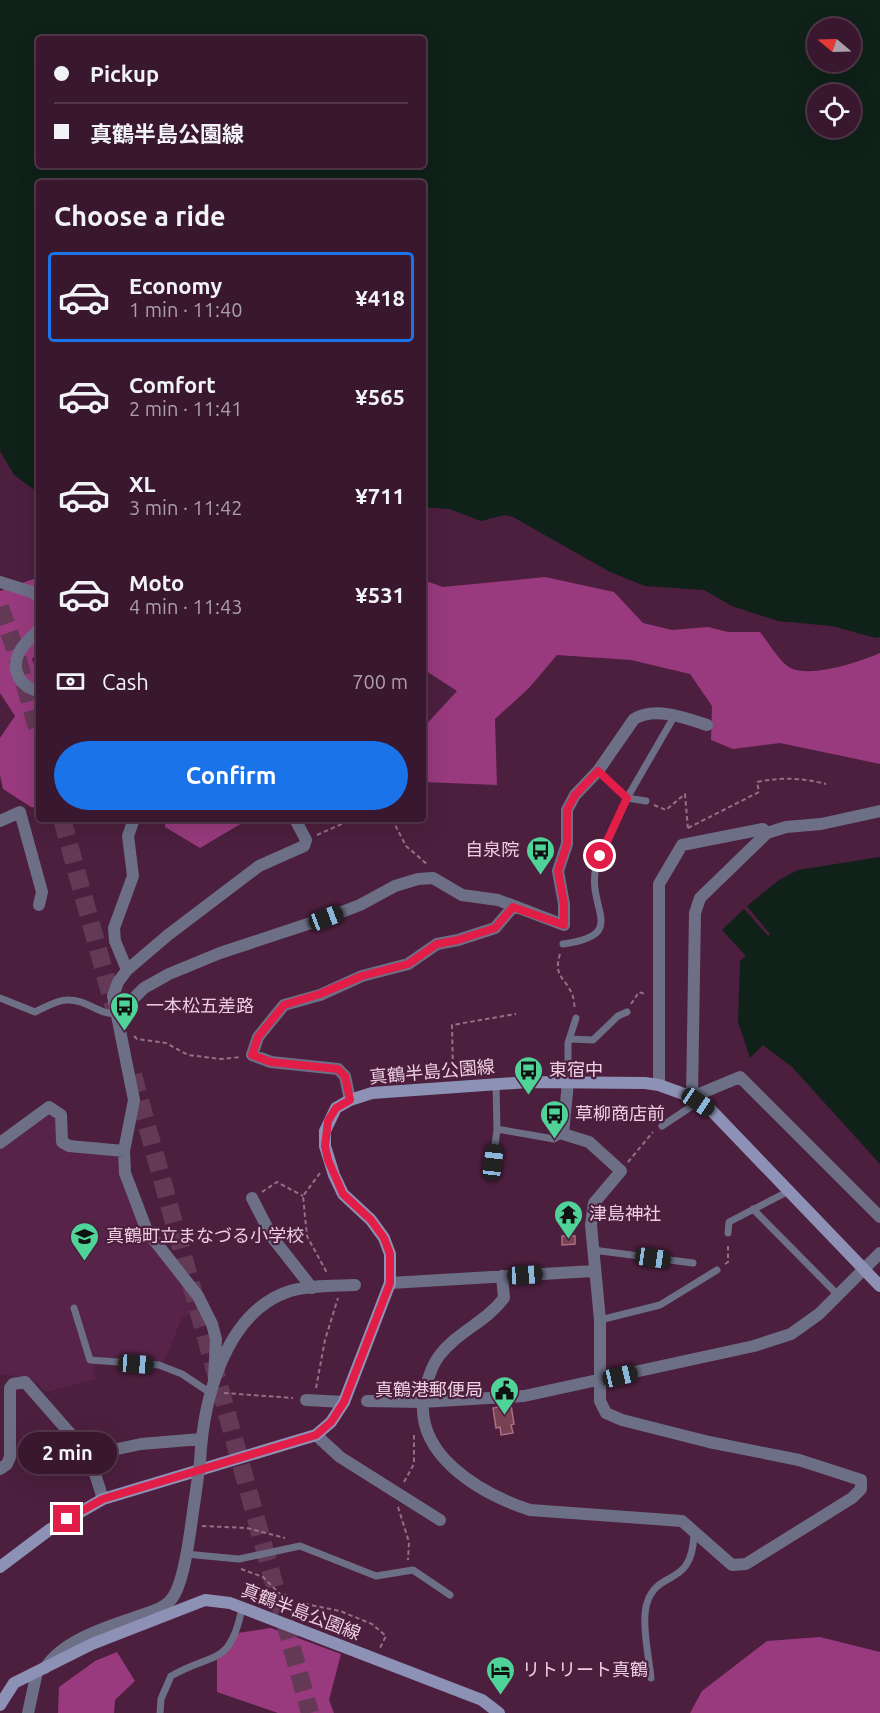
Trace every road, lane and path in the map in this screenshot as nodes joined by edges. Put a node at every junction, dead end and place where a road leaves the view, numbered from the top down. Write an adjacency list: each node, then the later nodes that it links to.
1 (0, 582): 2 (street)
2 (36, 595)
3 (36, 633): 4 (street)
4 (36, 690)
5 (676, 714): 6 (street); 7 (street); 9 (lane)
6 (707, 725)
7 (598, 771): 9 (lane); 23 (street)
8 (826, 784): 17 (path)
9 (627, 798): 10 (lane); 24 (lane)
10 (646, 801): 17 (path)
11 (880, 811): 18 (street)
12 (0, 821): 22 (street)
13 (133, 822): 25 (street)
14 (297, 822): 19 (street)
15 (346, 822): 19 (path)
16 (394, 822): 21 (path)
17 (688, 828): 20 (path)
18 (767, 832): 20 (street); 38 (street)
19 (306, 840): 25 (street)
20 (682, 845): 27 (street)
21 (433, 878): 23 (street); 30 (street)
22 (39, 905)
23 (513, 907): 33 (street)
24 (564, 944): 31 (path)
25 (127, 970): 30 (street)
26 (0, 998): 30 (lane)
27 (659, 998): 28 (path); 36 (street)
28 (627, 1012): 32 (lane)
29 (516, 1014): 37 (path)
30 (119, 1016): 33 (path); 44 (street)
31 (576, 1018): 32 (lane)
32 (570, 1039): 34 (lane)
33 (252, 1055): 39 (street)
34 (568, 1082): 35 (main road, 真鶴半島公園線); 36 (main road, 真鶴半島公園線); 42 (street)
35 (496, 1084): 37 (main road, 真鶴半島公園線); 41 (lane)
36 (659, 1085): 38 (main road, 真鶴半島公園線)
37 (453, 1087): 39 (main road, 真鶴半島公園線)
38 (695, 1099): 40 (lane); 48 (main road, 真鶴半島公園線); 52 (street)
39 (350, 1100): 45 (main road, 真鶴半島公園線)
40 (662, 1126): 47 (path)
41 (497, 1130): 42 (lane); 46 (lane)
42 (563, 1134): 47 (street)
43 (0, 1143): 44 (street)
44 (124, 1151): 69 (street)
45 (328, 1160): 49 (path); 61 (main road, 真鶴半島公園線)
46 (493, 1162)
47 (621, 1171): 54 (street)
48 (787, 1192): 51 (lane); 58 (main road, 真鶴半島公園線)
49 (303, 1196): 50 (path); 63 (path)
50 (252, 1198): 65 (street)
51 (753, 1209): 53 (lane); 66 (lane)
52 (880, 1217)
53 (728, 1233): 57 (path)
54 (592, 1250): 56 (lane); 59 (street)
55 (880, 1253): 58 (street)
56 (693, 1263)
57 (717, 1270): 68 (lane)
58 (864, 1270): 64 (main road, 真鶴半島公園線); 66 (street)
59 (594, 1271): 60 (street); 68 (street)
60 (502, 1276): 61 (street); 76 (street)
61 (390, 1283): 75 (main road, 真鶴半島公園線)
62 (355, 1285): 63 (street)
63 (338, 1286): 65 (street); 73 (path)
64 (880, 1286)
65 (312, 1288): 69 (street)
66 (839, 1296): 70 (street)
67 (74, 1308): 72 (lane)
68 (600, 1320): 70 (street)
69 (214, 1379): 72 (street)
70 (601, 1381): 76 (street); 86 (street)
71 (5, 1386): 80 (street); 81 (street)
72 (209, 1392): 73 (path); 79 (street)
73 (310, 1400): 75 (street)
74 (367, 1401): 76 (street)
75 (344, 1402): 78 (main road, 真鶴半島公園線)
76 (422, 1402): 86 (street)
77 (414, 1426): 82 (path)
78 (316, 1435): 82 (street); 83 (main road, 真鶴半島公園線)
79 (201, 1439): 80 (street); 85 (street, bridge)
80 (89, 1455): 83 (street)
81 (0, 1469)
82 (398, 1493): 84 (street); 87 (path)
83 (103, 1499): 91 (main road, 真鶴半島公園線)
84 (440, 1520)
85 (191, 1526): 88 (path); 89 (street)
86 (694, 1534): 96 (lane)
87 (409, 1542)
88 (300, 1546): 90 (lane); 92 (lane)
89 (185, 1554): 90 (lane); 95 (street)
90 (224, 1558): 94 (path)
91 (0, 1567)
92 (450, 1595)
93 (242, 1608): 94 (main road, 真鶴半島公園線); 95 (main road, 真鶴半島公園線); 99 (lane)
94 (374, 1660): 100 (main road, 真鶴半島公園線)
95 (41, 1670): 97 (main road, 真鶴半島公園線); 98 (street)
96 (651, 1678)
97 (0, 1705)
98 (28, 1713)
99 (160, 1713)
100 (499, 1713)

